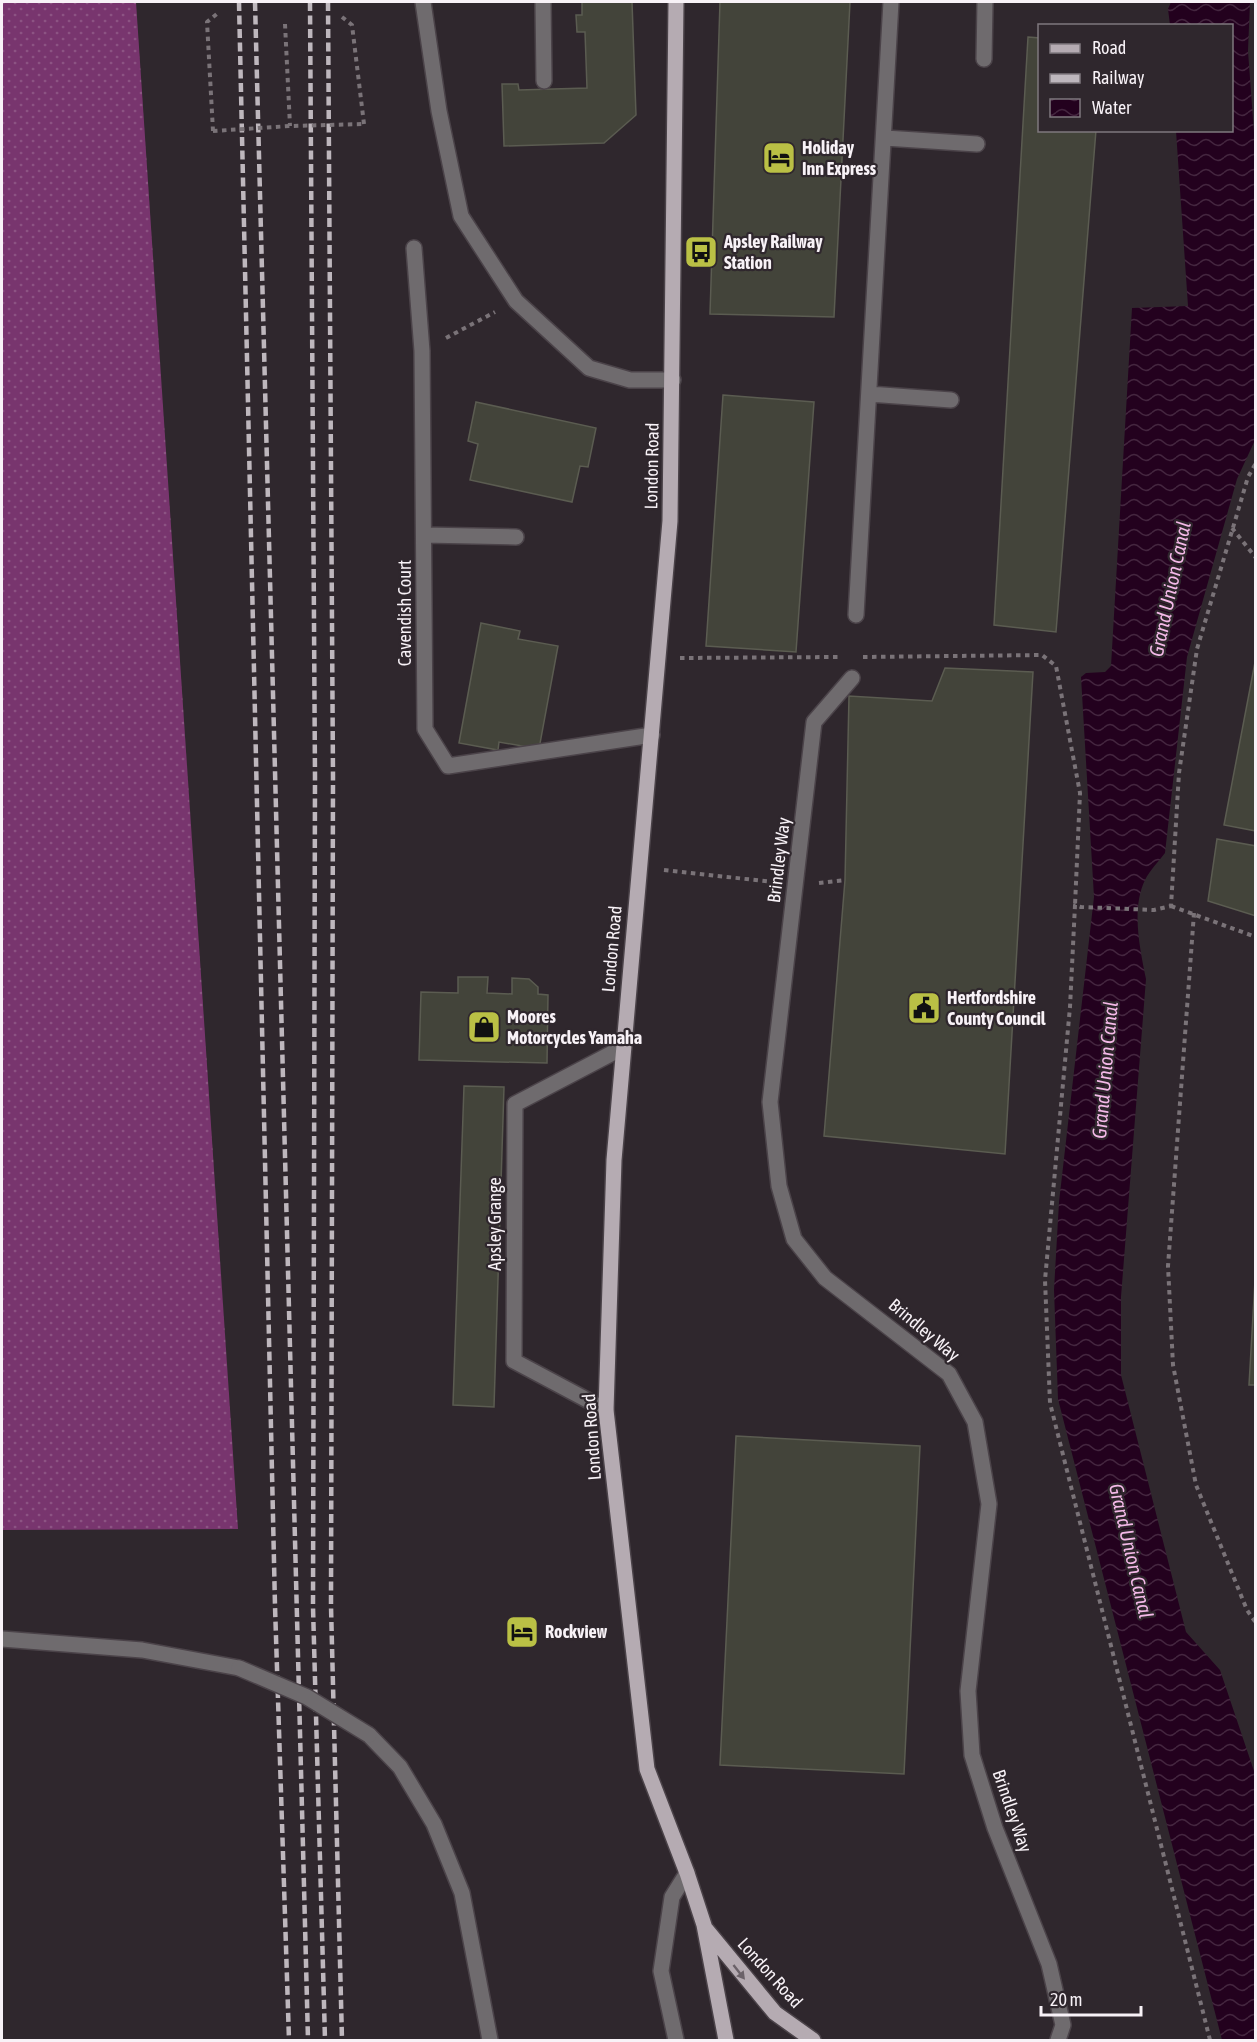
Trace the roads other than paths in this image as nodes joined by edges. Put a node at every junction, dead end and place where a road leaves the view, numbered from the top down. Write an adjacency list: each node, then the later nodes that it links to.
1 (423, 2): 11 (street)
2 (543, 2): 7 (street)
3 (676, 2): 11 (main road, London Road)
4 (891, 2): 8 (street)
5 (985, 2): 6 (street)
6 (984, 59)
7 (544, 81)
8 (885, 138): 9 (street); 12 (street)
9 (976, 144)
10 (414, 248): 14 (street, Cavendish Court)
11 (674, 380): 18 (main road, London Road)
12 (869, 394): 13 (street); 16 (street)
13 (951, 400)
14 (424, 535): 15 (street); 18 (street, Cavendish Court)
15 (516, 537)
16 (856, 615)
17 (852, 678): 28 (street, Brindley Way)
18 (652, 735): 19 (main road, London Road)
19 (622, 1048): 20 (main road, London Road); 20 (street, Apsley Grange)
20 (606, 1410): 22 (main road, London Road)
21 (2, 1639): 24 (street, bridge)
22 (687, 1873): 23 (main road, London Road); 25 (street)
23 (704, 1925): 26 (main road, London Road); 27 (main road, London Road, one-way to 27)
24 (490, 2040)
25 (676, 2040)
26 (726, 2040)
27 (813, 2040)
28 (1058, 2040)

